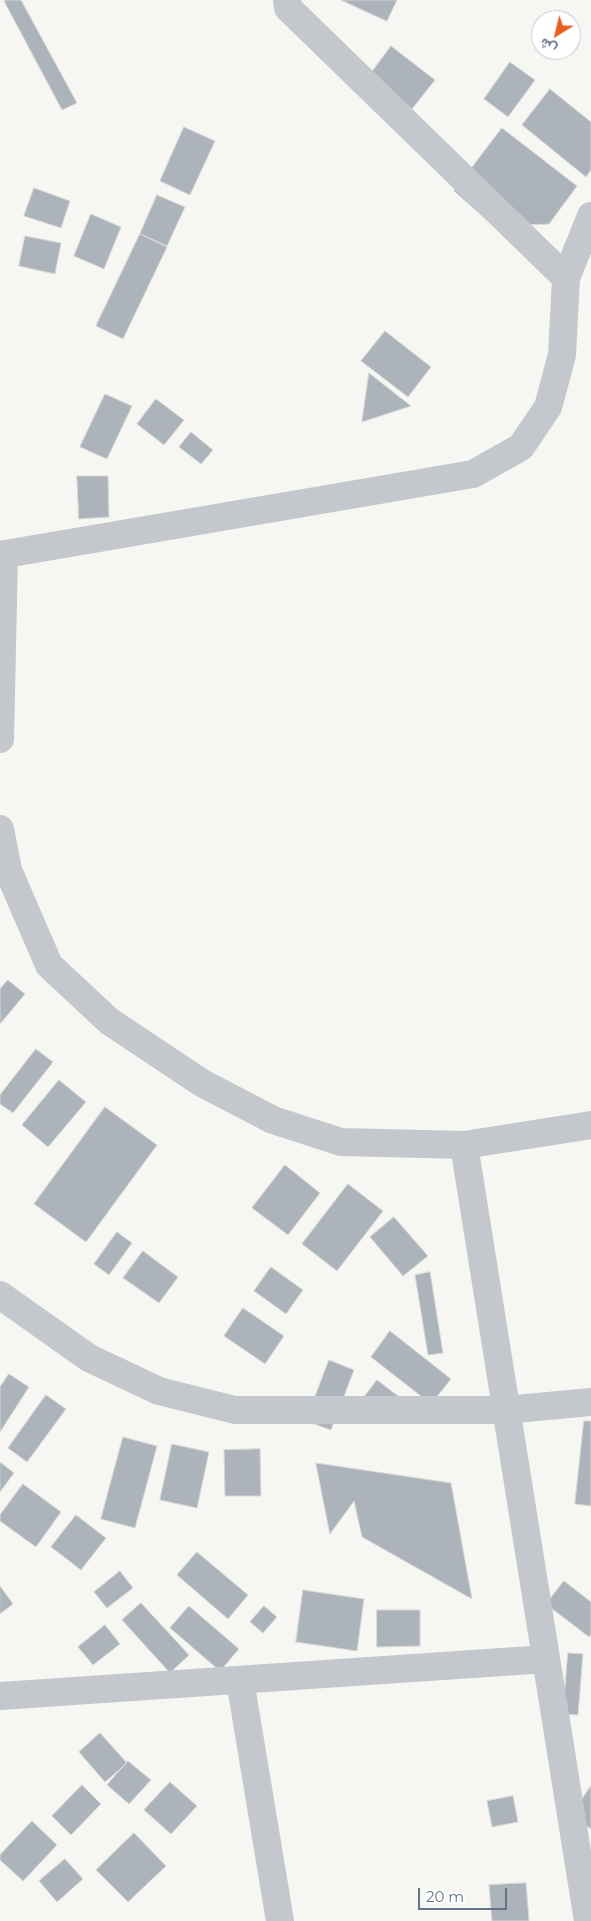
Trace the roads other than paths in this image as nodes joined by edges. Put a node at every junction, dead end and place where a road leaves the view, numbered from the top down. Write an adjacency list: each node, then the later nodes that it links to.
1 (287, 0): 3 (street)
2 (591, 216): 3 (street)
3 (566, 278): 4 (street)
4 (2, 554): 5 (street)
5 (0, 739)
6 (0, 830): 8 (street)
7 (591, 1125): 8 (street)
8 (464, 1146): 11 (street)
9 (0, 1295): 11 (street)
10 (591, 1402): 11 (street)
11 (506, 1410): 12 (street)
12 (546, 1659): 13 (street); 16 (street)
13 (240, 1680): 14 (street); 15 (street)
14 (0, 1696)
15 (280, 1921)
16 (588, 1921)

